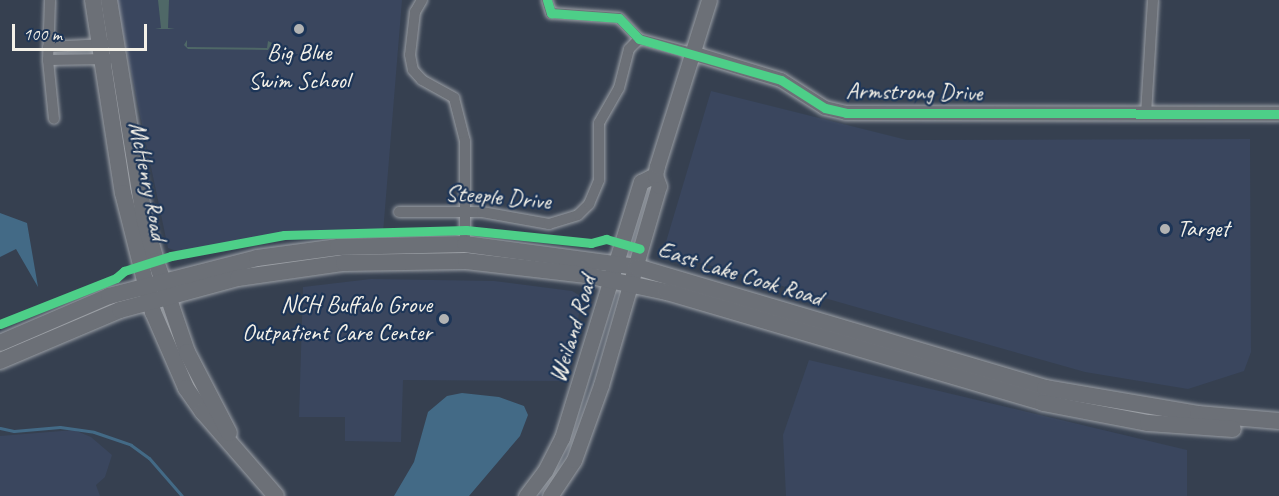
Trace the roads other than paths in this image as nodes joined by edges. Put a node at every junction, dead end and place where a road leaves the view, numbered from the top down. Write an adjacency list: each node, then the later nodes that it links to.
1 (50, 0): 9 (street)
2 (93, 0): 10 (main road, McHenry Road)
3 (109, 0): 10 (main road, McHenry Road)
4 (422, 0): 18 (street)
5 (548, 0): 8 (street)
6 (709, 0): 11 (main road, Weiland Road)
7 (1153, 0): 13 (street)
8 (639, 39): 11 (street, Armstrong Drive); 18 (street, Steeple Drive)
9 (48, 47): 10 (street); 12 (street)
10 (109, 51): 12 (street); 24 (main road, McHenry Road)
11 (692, 53): 13 (street, Armstrong Drive); 16 (main road, Weiland Road)
12 (48, 60): 15 (street)
13 (1146, 114): 14 (street, Armstrong Drive)
14 (1279, 114)
15 (54, 119)
16 (655, 175): 20 (main road, Weiland Road); 21 (main road, Weiland Road)
17 (399, 212): 18 (street, Steeple Drive)
18 (466, 213): 19 (street)
19 (465, 244): 20 (main road, East Lake Cook Road); 24 (main road, East Lake Cook Road)
20 (617, 263): 21 (main road, East Lake Cook Road); 22 (main road, Weiland Road)
21 (636, 267): 23 (main road, Weiland Road); 27 (main road, East Lake Cook Road)
22 (611, 280): 23 (main road, East Lake Cook Road); 24 (main road, East Lake Cook Road); 30 (main road, Weiland Road)
23 (631, 285): 28 (main road, East Lake Cook Road); 31 (main road, Weiland Road)
24 (156, 291): 25 (main road); 26 (main road); 29 (main road, McHenry Road)
25 (0, 343)
26 (0, 361)
27 (1279, 421)
28 (1279, 431)
29 (276, 496)
30 (526, 496)
31 (550, 496)

